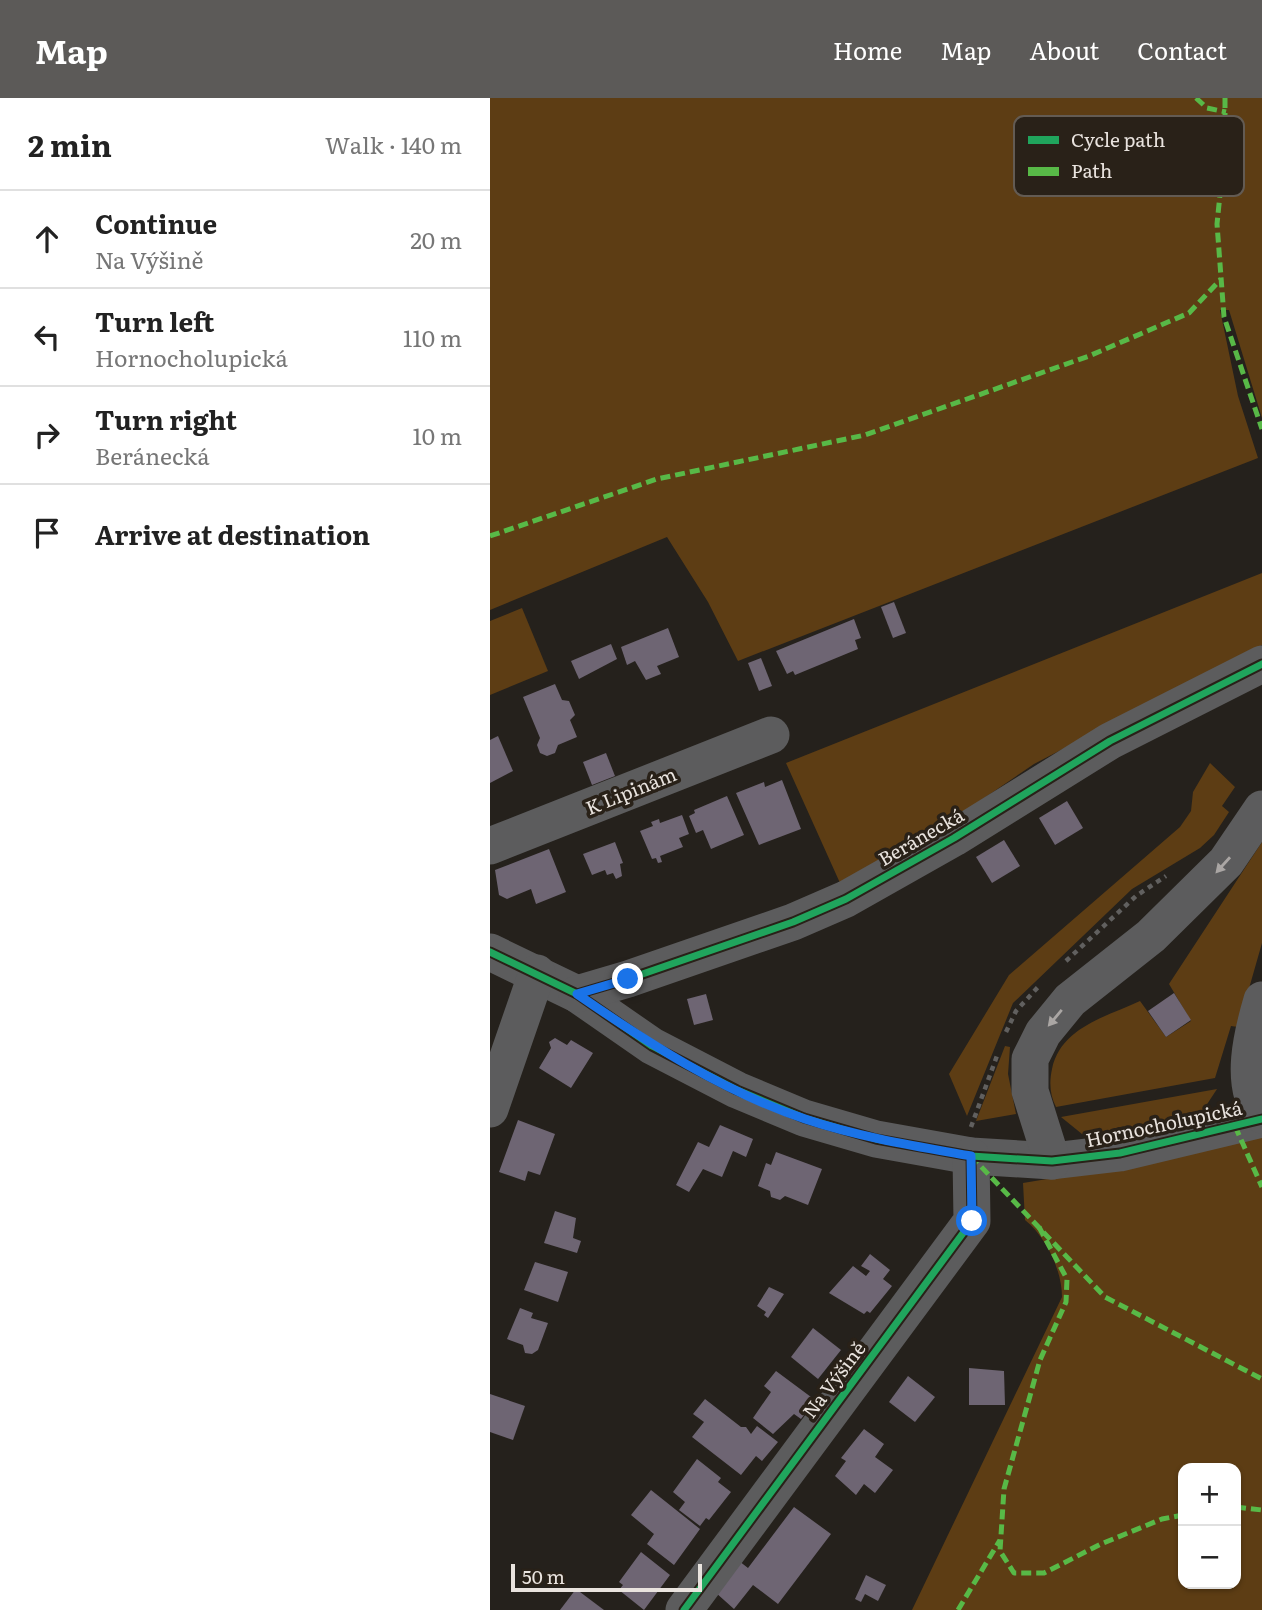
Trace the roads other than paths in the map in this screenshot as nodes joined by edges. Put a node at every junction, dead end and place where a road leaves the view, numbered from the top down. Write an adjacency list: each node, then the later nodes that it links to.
1 (1262, 664): 7 (street, Beránecká)
2 (771, 735): 4 (street, K Lipinám)
3 (1262, 809): 12 (street, one-way to 12)
4 (490, 846)
5 (490, 952): 6 (street, Hornocholupická)
6 (537, 974): 7 (street, Hornocholupická); 9 (street)
7 (577, 994): 11 (street, Hornocholupická)
8 (1262, 1000): 10 (street)
9 (490, 1109)
10 (1262, 1117): 12 (street, Hornocholupická)
11 (971, 1156): 12 (street, Hornocholupická); 13 (street, Na Výšině)
12 (1052, 1161)
13 (684, 1610)

